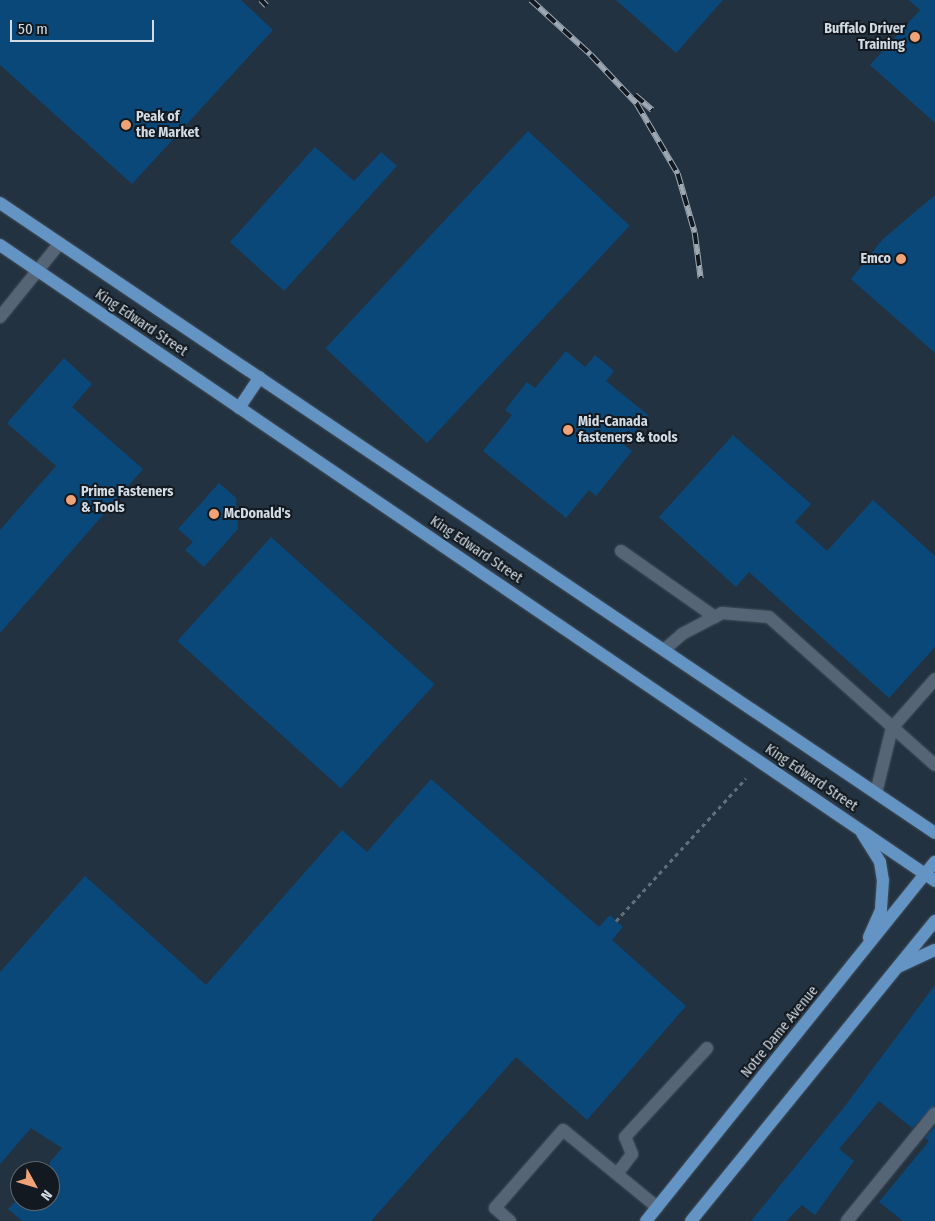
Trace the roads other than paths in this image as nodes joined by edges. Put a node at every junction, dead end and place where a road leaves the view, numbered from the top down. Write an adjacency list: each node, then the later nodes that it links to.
1 (0, 203): 2 (main road, King Edward Street)
2 (60, 244): 4 (street); 6 (main road, King Edward Street)
3 (0, 245): 4 (main road, King Edward Street)
4 (39, 272): 5 (street); 7 (main road, King Edward Street)
5 (0, 318)
6 (260, 377): 7 (main road); 10 (main road, King Edward Street)
7 (239, 408): 15 (main road, King Edward Street)
8 (621, 551): 9 (street)
9 (715, 616): 10 (street); 12 (street)
10 (665, 649): 14 (main road, King Edward Street)
11 (935, 679): 12 (street)
12 (892, 728): 13 (street); 14 (street)
13 (935, 765)
14 (876, 793): 16 (main road, King Edward Street)
15 (859, 829): 18 (main road, King Edward Street); 21 (main road)
16 (935, 833)
17 (935, 862): 18 (main road, Notre Dame Avenue)
18 (930, 877): 21 (main road, Notre Dame Avenue)
19 (935, 921): 22 (main road)
20 (935, 950): 22 (main road)
21 (861, 956): 26 (main road, Notre Dame Avenue)
22 (896, 968): 29 (main road)
23 (706, 1048): 25 (street)
24 (935, 1113): 30 (street)
25 (617, 1174): 26 (street); 27 (street)
26 (658, 1207): 28 (main road, Notre Dame Avenue)
27 (510, 1221)
28 (646, 1221)
29 (691, 1221)
30 (847, 1221)

